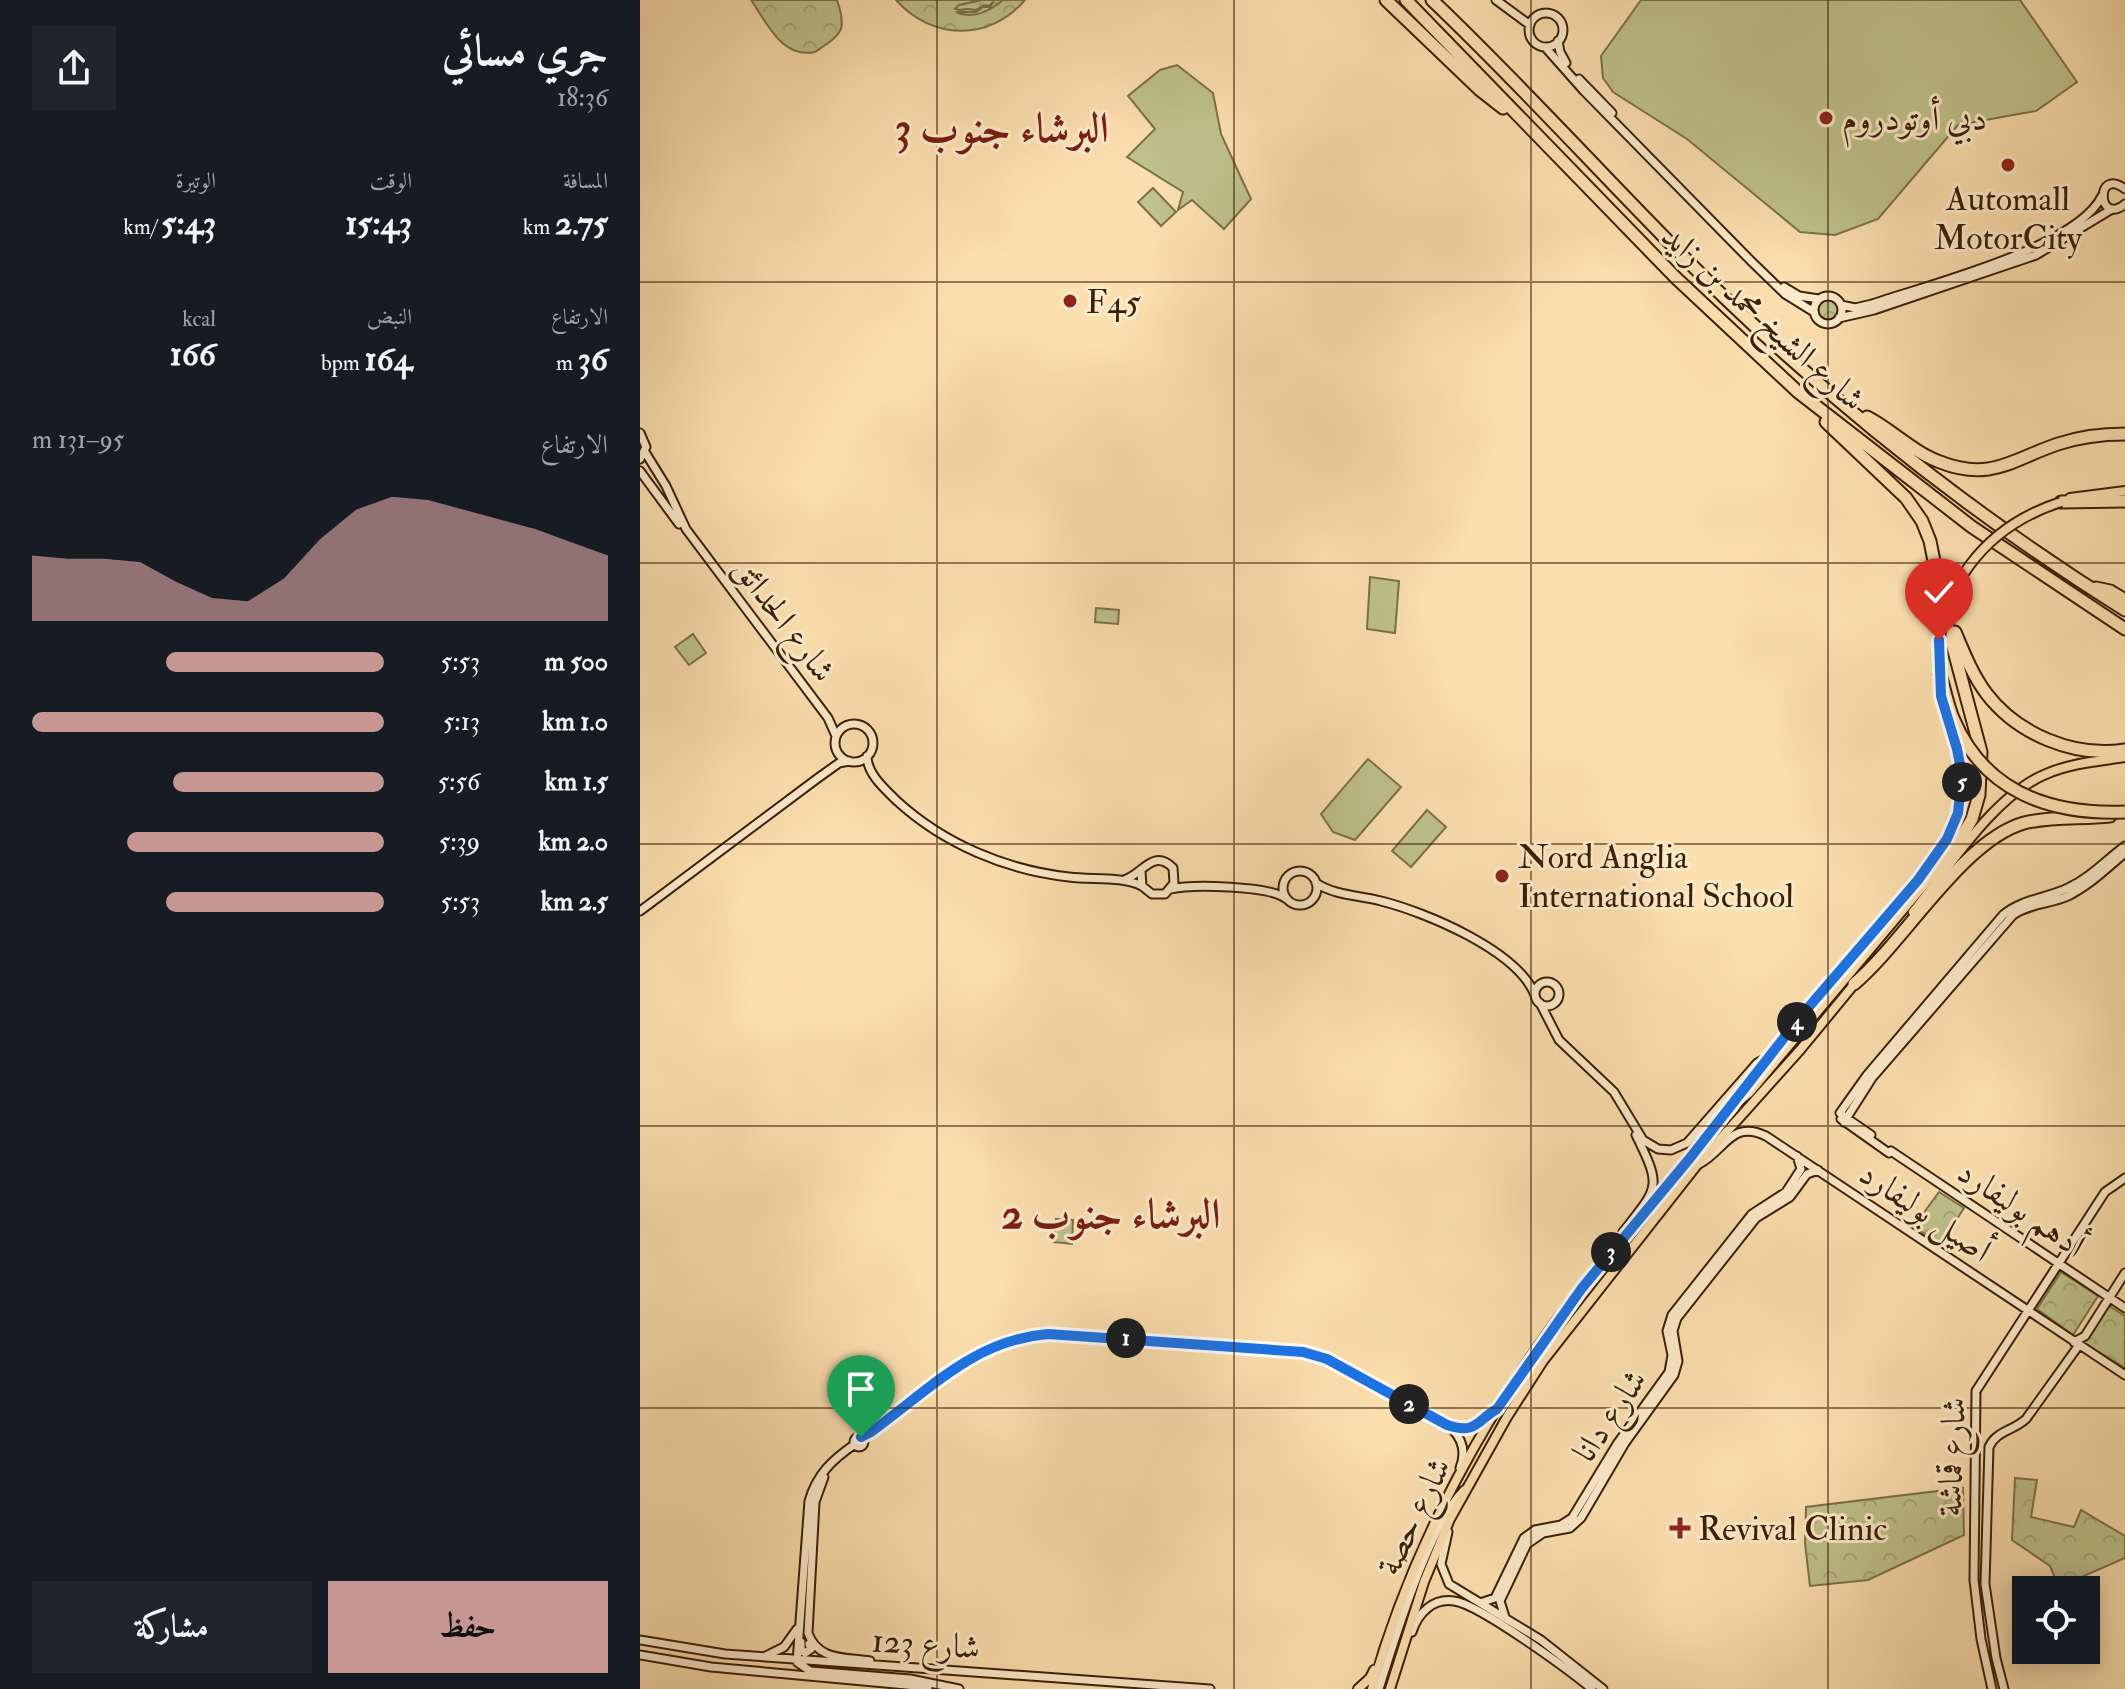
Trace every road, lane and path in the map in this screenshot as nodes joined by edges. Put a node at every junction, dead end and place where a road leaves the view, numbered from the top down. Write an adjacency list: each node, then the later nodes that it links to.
1 (1386, 0): 12 (highway)
2 (1406, 0): 12 (highway, شارع الشيخ محمد بن زايد)
3 (1432, 0): 9 (highway, شارع الشيخ محمد بن زايد)
4 (1442, 0): 9 (highway)
5 (1496, 0): 8 (street)
6 (1503, 0): 7 (street)
7 (1539, 15): 8 (street); 10 (street)
8 (1530, 25): 11 (street)
9 (1462, 28): 24 (highway, شارع الشيخ محمد بن زايد)
10 (1558, 41): 11 (street); 19 (street)
11 (1545, 47): 21 (street)
12 (1524, 121): 23 (highway, شارع الشيخ محمد بن زايد)
13 (2125, 177): 14 (street)
14 (2116, 184): 15 (street); 16 (street)
15 (2125, 189)
16 (2102, 196): 18 (street); 20 (street)
17 (2125, 204): 18 (street)
18 (2112, 209): 22 (street)
19 (1819, 299): 20 (street); 21 (street)
20 (1841, 305): 22 (street)
21 (1814, 312): 22 (street)
22 (1839, 318)
23 (1798, 392): 34 (highway); 37 (highway, شارع الشيخ محمد بن زايد)
24 (1845, 405): 26 (highway); 33 (highway, شارع الشيخ محمد بن زايد)
25 (640, 433): 27 (street, شارع الحدائق)
26 (2125, 436)
27 (642, 456): 32 (street, شارع الحدائق)
28 (640, 471): 32 (street, شارع الحدائق)
29 (2125, 491): 31 (main road, شارع حصة)
30 (2125, 501): 31 (highway)
31 (2061, 502): 38 (main road, شارع حصة, bridge)
32 (701, 550): 39 (street, شارع الحدائق)
33 (2089, 588): 35 (highway); 36 (highway, شارع الشيخ محمد بن زايد)
34 (1942, 598): 42 (highway); 73 (highway)
35 (2125, 600)
36 (2125, 610)
37 (2125, 629)
38 (1939, 671): 49 (highway, bridge); 72 (main road, شارع حصة, bridge)
39 (828, 718): 40 (street); 41 (street, شارع الحدائق)
40 (846, 726): 41 (street); 44 (street)
41 (836, 736): 43 (street)
42 (2125, 750)
43 (837, 751): 46 (street); 47 (street)
44 (867, 756): 46 (street); 48 (street)
45 (2125, 757): 67 (main road, شارع حصة)
46 (852, 761): 47 (street); 48 (street)
47 (818, 778): 64 (street)
48 (885, 789): 54 (street)
49 (2125, 812): 67 (highway, bridge)
50 (2125, 846): 75 (street)
51 (2125, 853): 75 (street)
52 (1141, 871): 53 (street); 54 (street); 57 (street)
53 (1175, 876): 58 (street); 59 (street)
54 (1122, 881): 57 (street)
55 (1283, 882): 56 (street); 60 (street); 62 (street)
56 (1316, 883): 61 (street); 63 (street)
57 (1142, 886): 59 (street)
58 (1195, 887): 59 (street); 60 (street)
59 (1171, 889)
60 (1263, 891): 62 (street)
61 (1333, 893): 63 (street); 65 (street)
62 (1285, 898): 63 (street)
63 (1313, 900)
64 (640, 911)
65 (1524, 977): 66 (street); 68 (street)
66 (1544, 982): 68 (street); 70 (street)
67 (1854, 984): 77 (main road, شارع حصة)
68 (1535, 995): 69 (street)
69 (1540, 1003): 70 (street); 71 (street)
70 (1552, 1004): 71 (street)
71 (1549, 1024): 74 (street)
72 (1768, 1057): 73 (main road, شارع حصة); 74 (street)
73 (1732, 1105): 82 (main road, شارع حصة)
74 (1628, 1114): 82 (street)
75 (1843, 1118): 80 (street, أدهم بوليفارد)
76 (1797, 1156): 77 (street, أصيل بوليفارد); 78 (street, أصيل بوليفارد); 100 (street, شارع دانا)
77 (1697, 1165): 96 (main road, شارع حصة)
78 (1818, 1170): 83 (street, أصيل بوليفارد); 100 (street, شارع دانا)
79 (2125, 1178): 84 (street, شارع قماشة)
80 (1951, 1191): 81 (street); 84 (street, أدهم بوليفارد)
81 (1960, 1193)
82 (1603, 1262): 92 (main road, شارع حصة)
83 (1956, 1262): 85 (street); 89 (street, أصيل بوليفارد)
84 (2059, 1263): 87 (street, أدهم بوليفارد); 89 (street, شارع قماشة)
85 (1959, 1273)
86 (2125, 1273): 87 (street, شارع قماشة)
87 (2109, 1297): 88 (street, أدهم بوليفارد); 90 (street, شارع قماشة)
88 (2125, 1308)
89 (2028, 1310): 90 (street, أصيل بوليفارد); 98 (street, شارع قماشة)
90 (2076, 1344): 91 (street, أصيل بوليفارد); 99 (street, شارع قماشة)
91 (2125, 1375)
92 (1497, 1409): 93 (street); 95 (main road, شارع حصة)
93 (1447, 1425): 94 (street); 95 (street)
94 (859, 1443): 102 (street); 104 (street)
95 (1459, 1478): 107 (main road, شارع حصة)
96 (1464, 1489): 97 (main road, شارع حصة); 119 (street)
97 (1450, 1519): 101 (street); 109 (main road, شارع حصة)
98 (1974, 1549): 99 (street); 122 (street, شارع قماشة)
99 (1985, 1549): 123 (street, شارع قماشة)
100 (1511, 1570): 101 (street, شارع دانا); 103 (street, شارع دانا)
101 (1480, 1603): 103 (street)
102 (807, 1612): 104 (street); 113 (street)
103 (1505, 1617): 112 (street)
104 (799, 1625): 110 (street); 111 (street)
105 (640, 1640): 110 (street, شارع 123)
106 (1532, 1646): 109 (street); 112 (street); 114 (street)
107 (1384, 1647): 117 (main road); 118 (main road, شارع حصة)
108 (640, 1655): 115 (street, شارع 123)
109 (1400, 1655): 120 (main road, شارع حصة)
110 (764, 1657): 111 (street, شارع 123)
111 (796, 1660): 113 (street, شارع 123); 115 (street)
112 (1569, 1660): 114 (street)
113 (923, 1669): 116 (street, شارع 123)
114 (1597, 1687): 121 (street)
115 (961, 1689)
116 (1210, 1689)
117 (1358, 1689)
118 (1372, 1689)
119 (1379, 1689)
120 (1390, 1689)
121 (1614, 1689)
122 (1992, 1689)
123 (2004, 1689)

